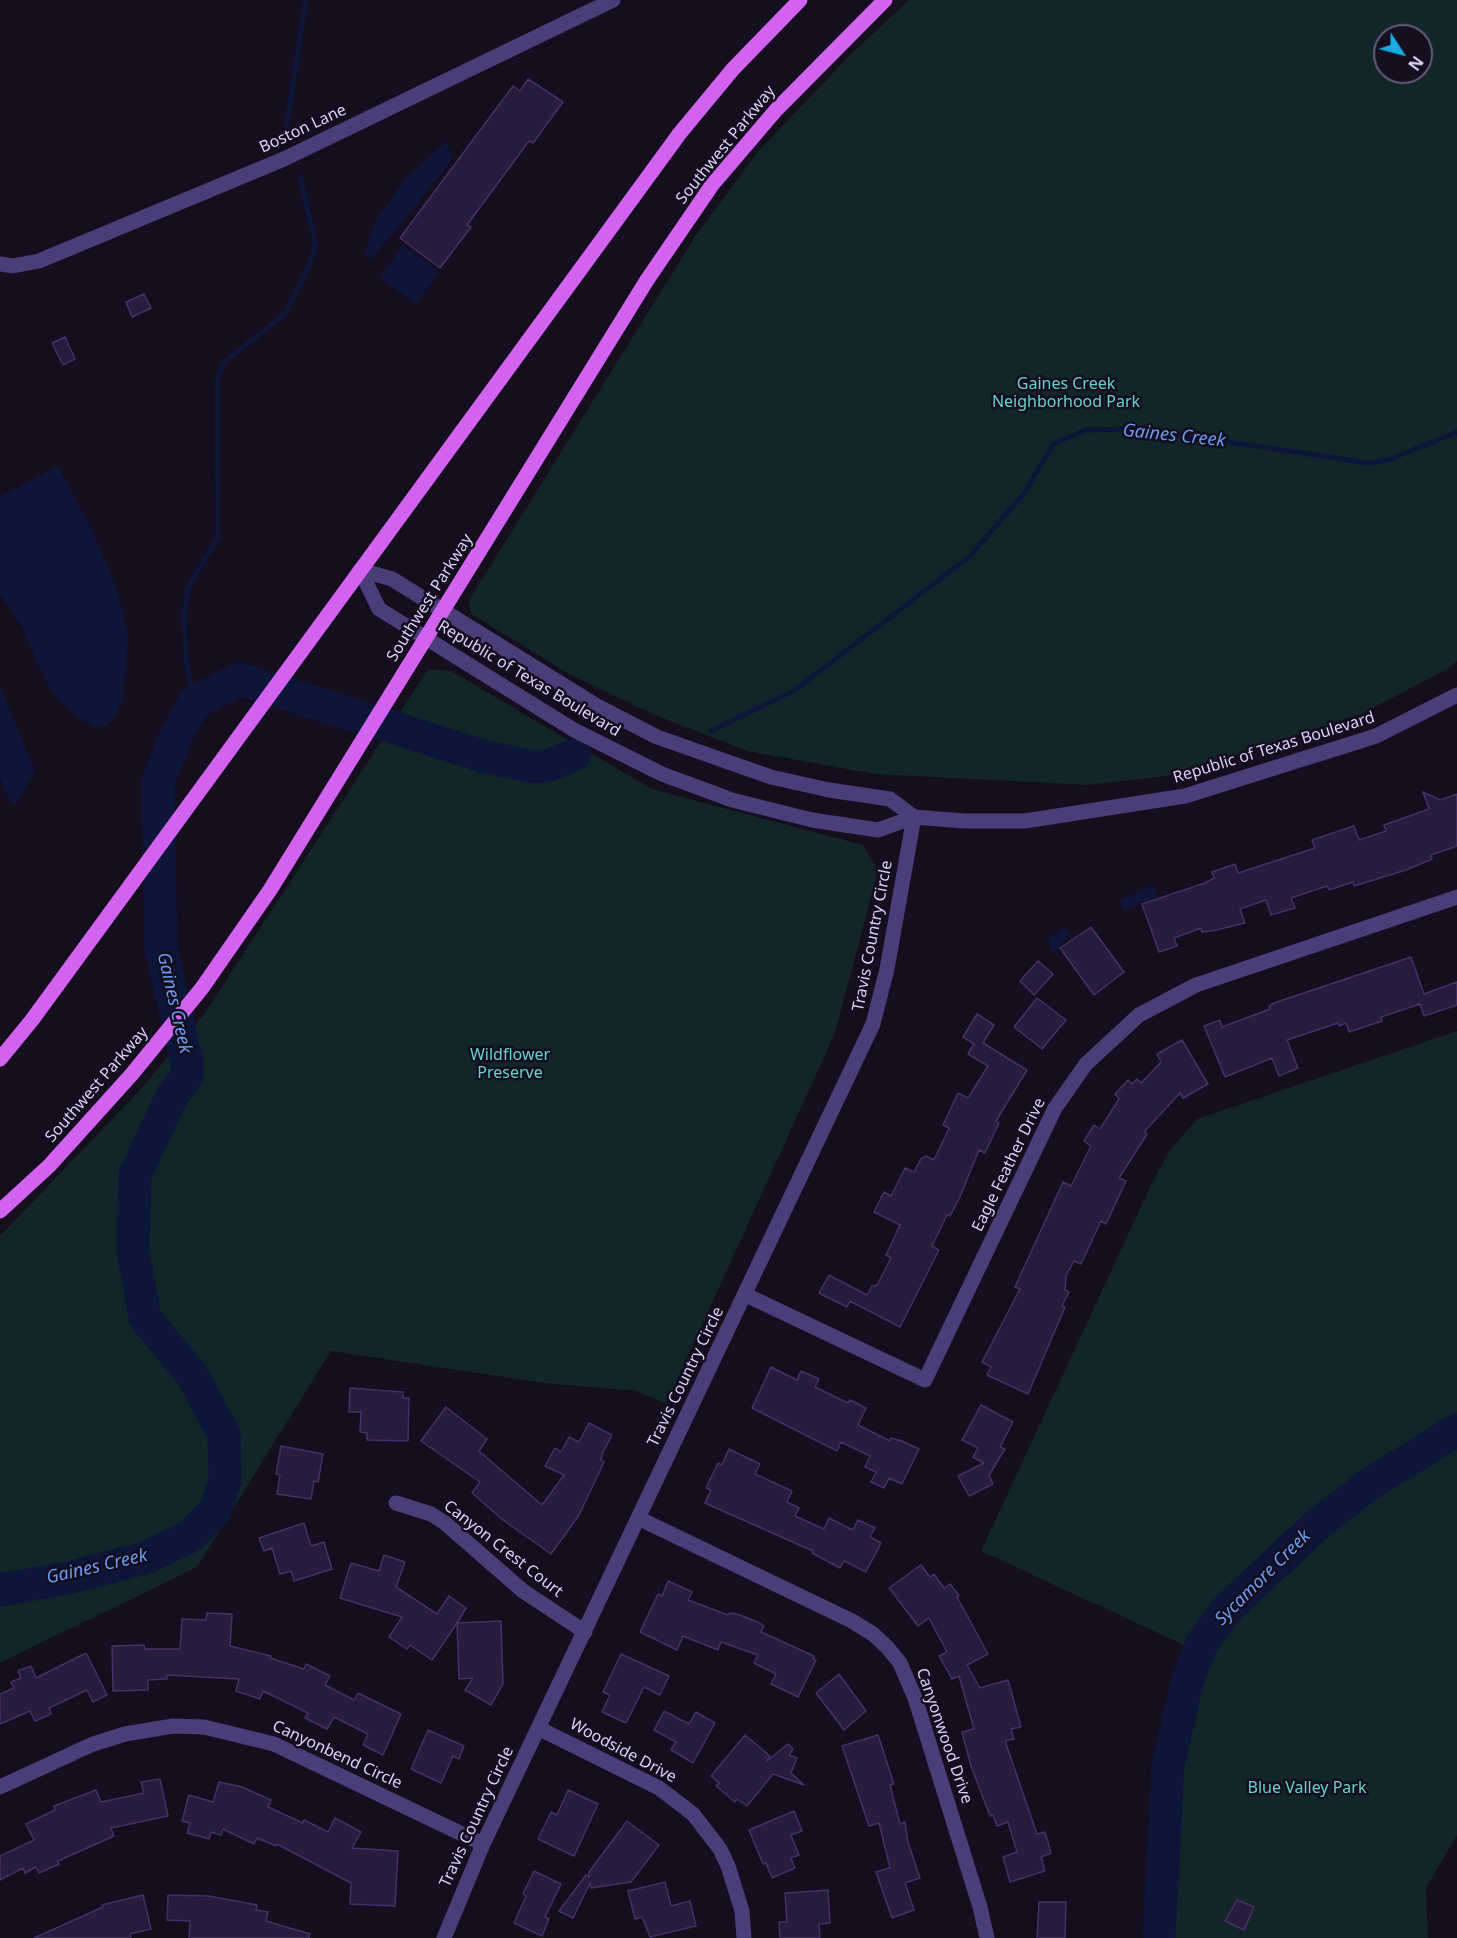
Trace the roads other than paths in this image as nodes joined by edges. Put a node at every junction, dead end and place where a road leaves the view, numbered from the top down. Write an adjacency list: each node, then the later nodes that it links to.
1 (613, 0): 4 (street, Boston Lane)
2 (800, 0): 5 (main road)
3 (885, 0): 6 (main road, Southwest Parkway)
4 (0, 264)
5 (360, 570): 6 (street, Republic of Texas Boulevard); 7 (street, Republic of Texas Boulevard); 11 (main road)
6 (444, 612): 7 (main road, Southwest Parkway); 9 (street, Republic of Texas Boulevard)
7 (426, 639): 9 (street, Republic of Texas Boulevard); 12 (main road, Southwest Parkway)
8 (1457, 695): 9 (street, Republic of Texas Boulevard)
9 (914, 817): 13 (street, Travis Country Circle)
10 (1457, 897): 13 (street, Eagle Feather Drive)
11 (0, 1059)
12 (0, 1211)
13 (746, 1295): 15 (street, Travis Country Circle)
14 (396, 1503): 16 (street, Canyon Crest Court)
15 (638, 1518): 16 (street, Travis Country Circle); 22 (street, Canyonwood Drive)
16 (585, 1632): 17 (street, Travis Country Circle)
17 (538, 1728): 19 (street, Travis Country Circle); 21 (street, Woodside Drive)
18 (0, 1787): 19 (street, Canyonbend Circle)
19 (483, 1844): 20 (street, Travis Country Circle)
20 (444, 1938)
21 (744, 1938)
22 (987, 1938)

